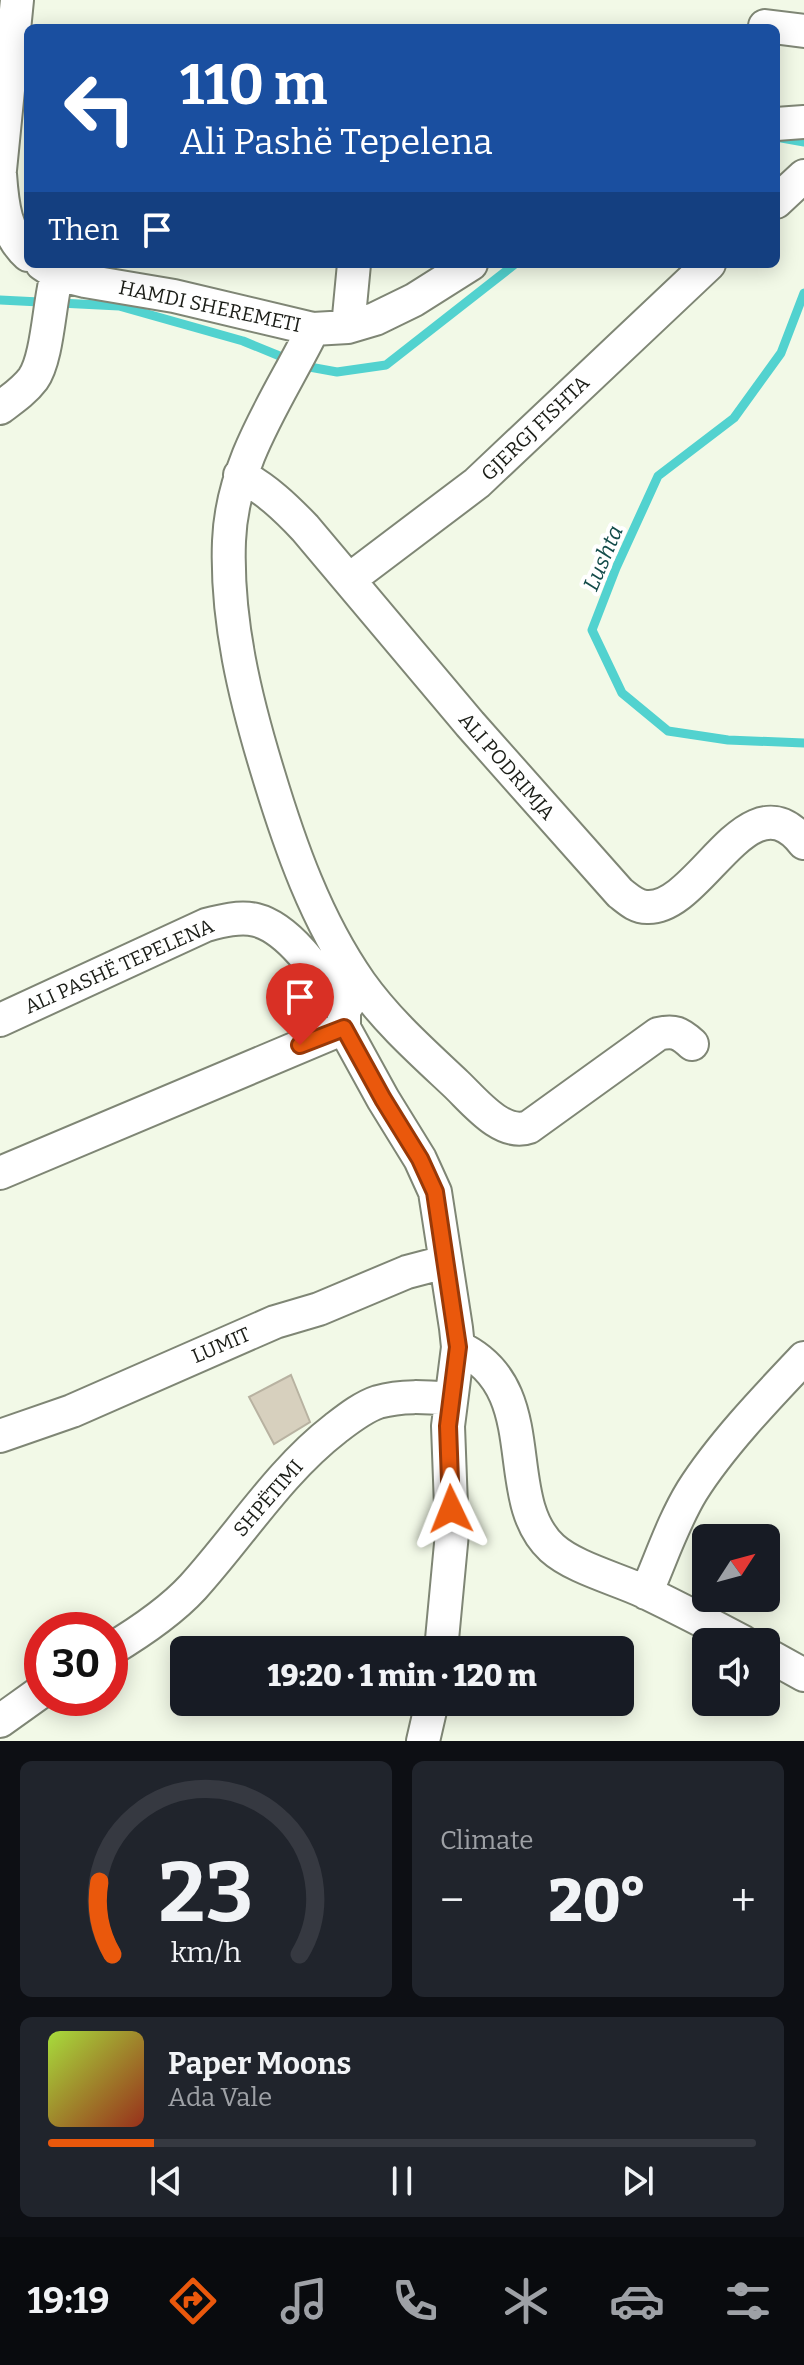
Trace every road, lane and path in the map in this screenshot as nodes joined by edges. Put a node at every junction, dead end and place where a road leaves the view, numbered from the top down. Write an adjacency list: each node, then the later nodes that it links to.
1 (17, 0): 6 (street)
2 (780, 28): 3 (street)
3 (804, 31)
4 (804, 122): 5 (street)
5 (780, 124)
6 (0, 172): 9 (street)
7 (804, 176): 8 (street)
8 (780, 198)
9 (24, 250)
10 (354, 268): 14 (street)
11 (465, 268): 14 (street)
12 (705, 268): 18 (street, GJERGJ FISHTA)
13 (50, 288): 15 (street, HAMDI SHEREMETI); 16 (street, HAMDI SHEREMETI)
14 (348, 327): 15 (street, HAMDI SHEREMETI)
15 (307, 341): 17 (street, ALI PASHË TEPELENA)
16 (0, 408)
17 (240, 475): 18 (street, ALI PODRIMJA); 20 (street, ALI PASHË TEPELENA)
18 (350, 579): 19 (street, ALI PODRIMJA)
19 (804, 843)
20 (350, 1007): 21 (street, ALI PASHË TEPELENA); 22 (street, ALI PASHË TEPELENA); 23 (street); 24 (street, ALI PASHË TEPELENA)
21 (0, 1020)
22 (692, 1044)
23 (0, 1173)
24 (445, 1262): 25 (street, ALI PASHË TEPELENA); 28 (street, LUMIT)
25 (458, 1347): 27 (street, ALI PASHË TEPELENA); 29 (street)
26 (804, 1358): 29 (street)
27 (451, 1399): 31 (street, ALI PASHË TEPELENA); 32 (street, SHPËTIMI)
28 (0, 1436)
29 (646, 1593): 30 (street)
30 (715, 1628)
31 (442, 1636)
32 (128, 1638)
33 (780, 1662): 34 (street)
34 (804, 1675)
35 (24, 1704): 37 (street)
36 (429, 1716): 38 (street)
37 (0, 1721)
38 (423, 1741)

